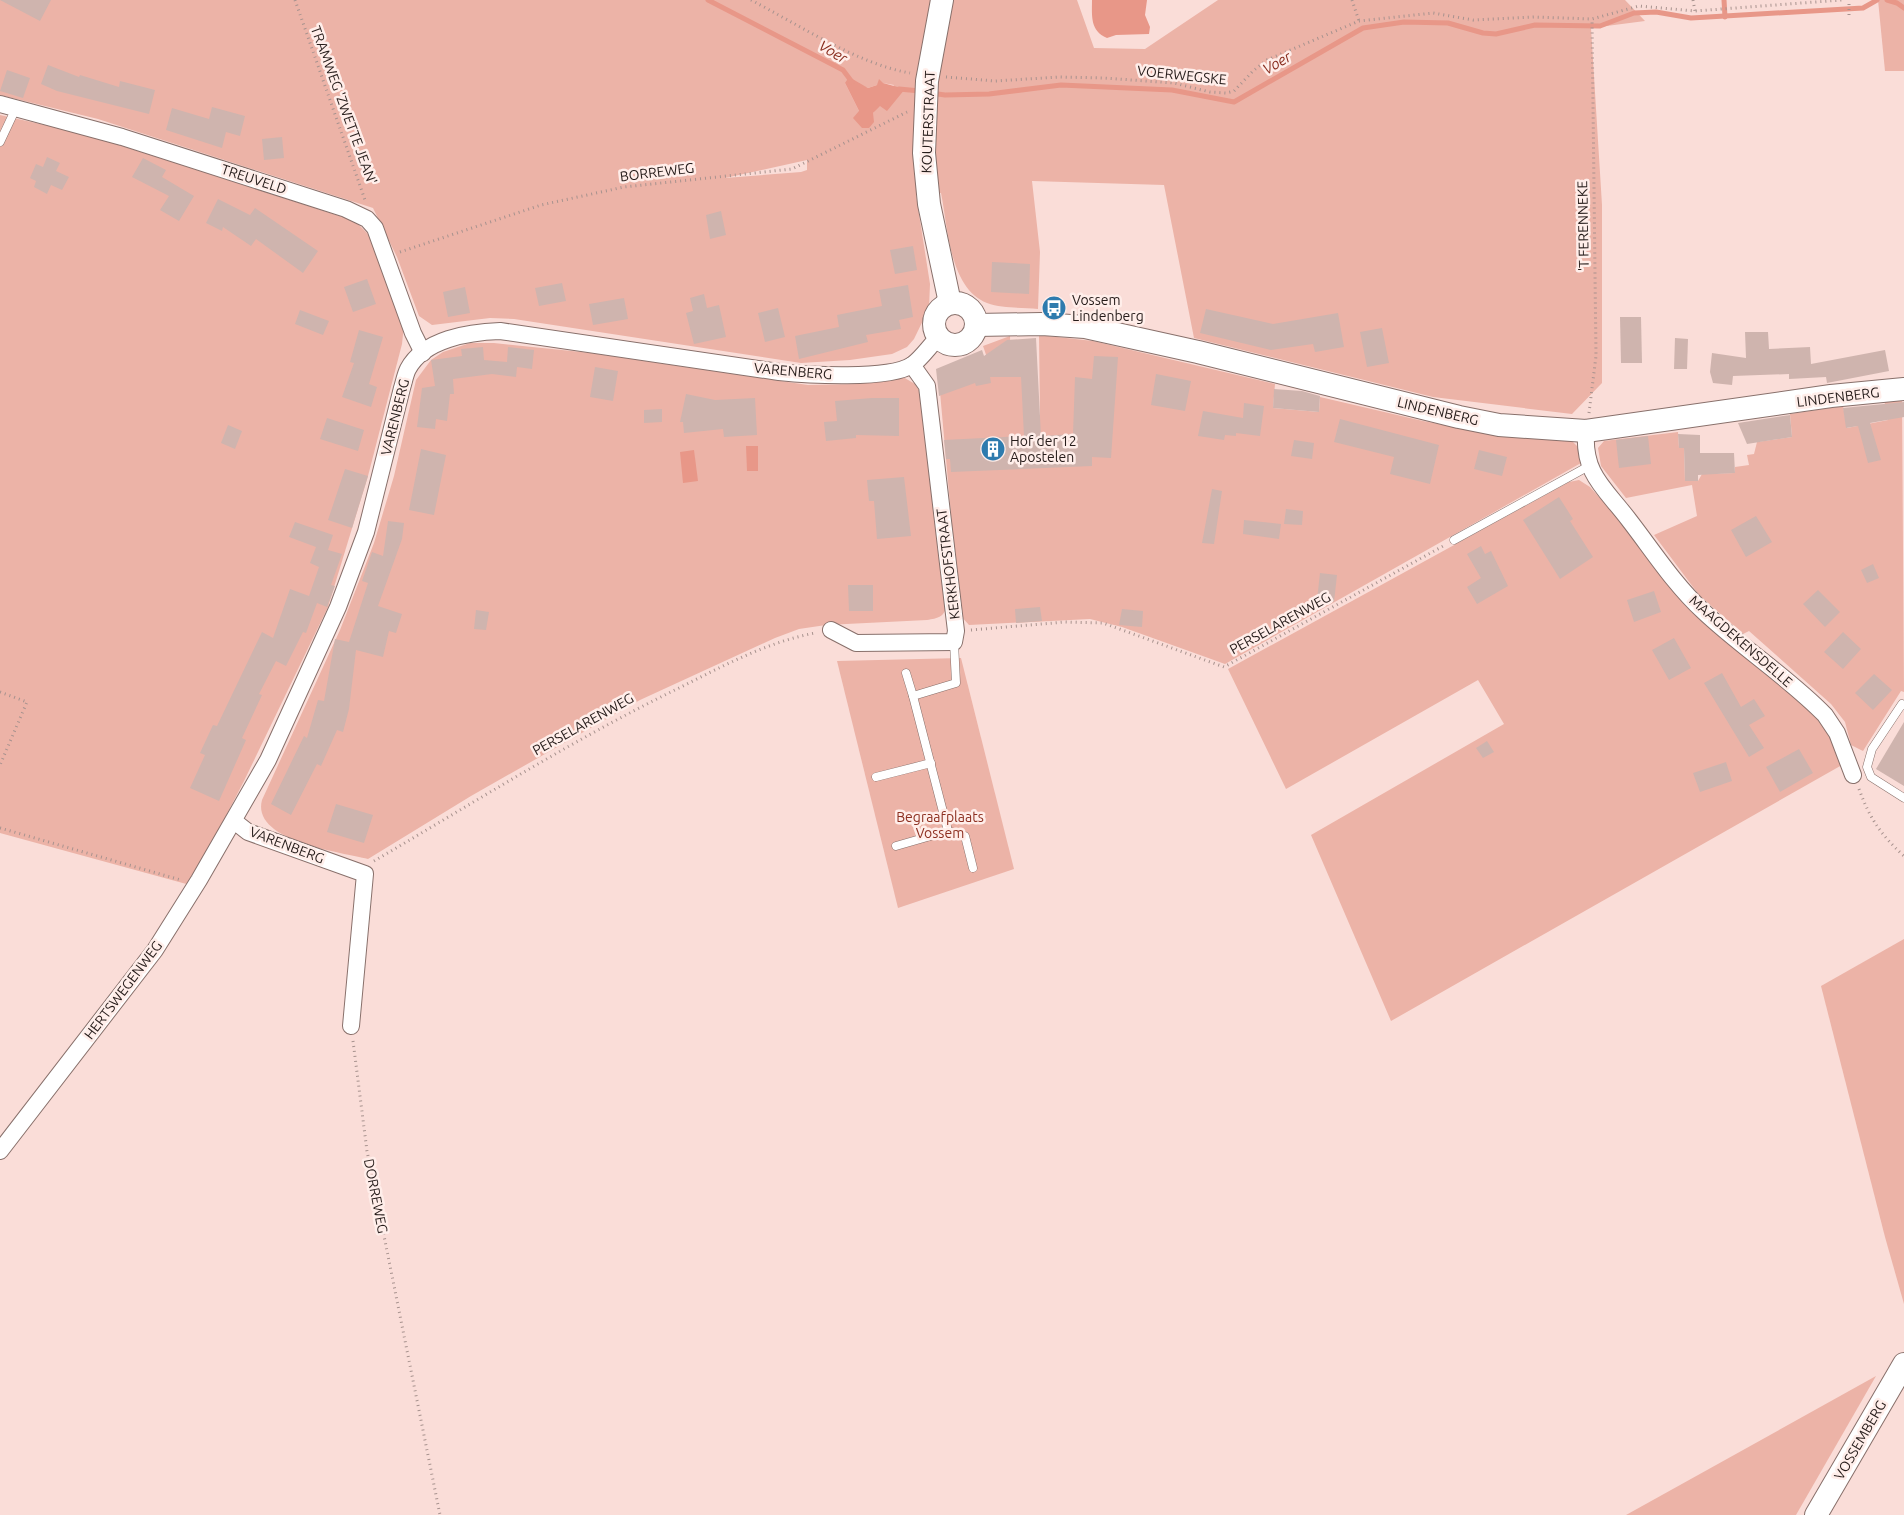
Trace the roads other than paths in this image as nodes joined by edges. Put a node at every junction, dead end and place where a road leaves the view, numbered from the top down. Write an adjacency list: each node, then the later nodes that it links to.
1 (942, 0): 5 (street, KOUTERSTRAAT)
2 (0, 104): 3 (street, TREUVELD)
3 (16, 108): 4 (lane); 8 (street, TREUVELD)
4 (0, 142)
5 (950, 303): 6 (street); 7 (street)
6 (976, 325): 7 (street); 11 (street, LINDENBERG)
7 (938, 337): 9 (street)
8 (423, 353): 9 (street, VARENBERG); 23 (street, VARENBERG)
9 (912, 365): 15 (street, KERKHOFSTRAAT)
10 (1904, 390): 11 (street, LINDENBERG)
11 (1586, 431): 12 (street, MAAGDEKENSDELLE)
12 (1589, 466): 13 (lane); 20 (street, MAAGDEKENSDELLE)
13 (1454, 540)
14 (831, 630): 15 (street)
15 (955, 636): 17 (lane)
16 (906, 672): 17 (lane)
17 (913, 696): 19 (lane)
18 (1904, 705): 22 (lane)
19 (931, 763): 21 (lane); 24 (lane)
20 (1853, 775)
21 (876, 777)
22 (1904, 798)
23 (234, 821): 27 (street, VARENBERG); 28 (street, HERTSWEGENWEG)
24 (948, 831): 25 (lane); 26 (lane)
25 (896, 846)
26 (973, 868)
27 (351, 1026)
28 (0, 1151)
29 (1904, 1364): 30 (street, VOSSEMBERG)
30 (1816, 1515)

